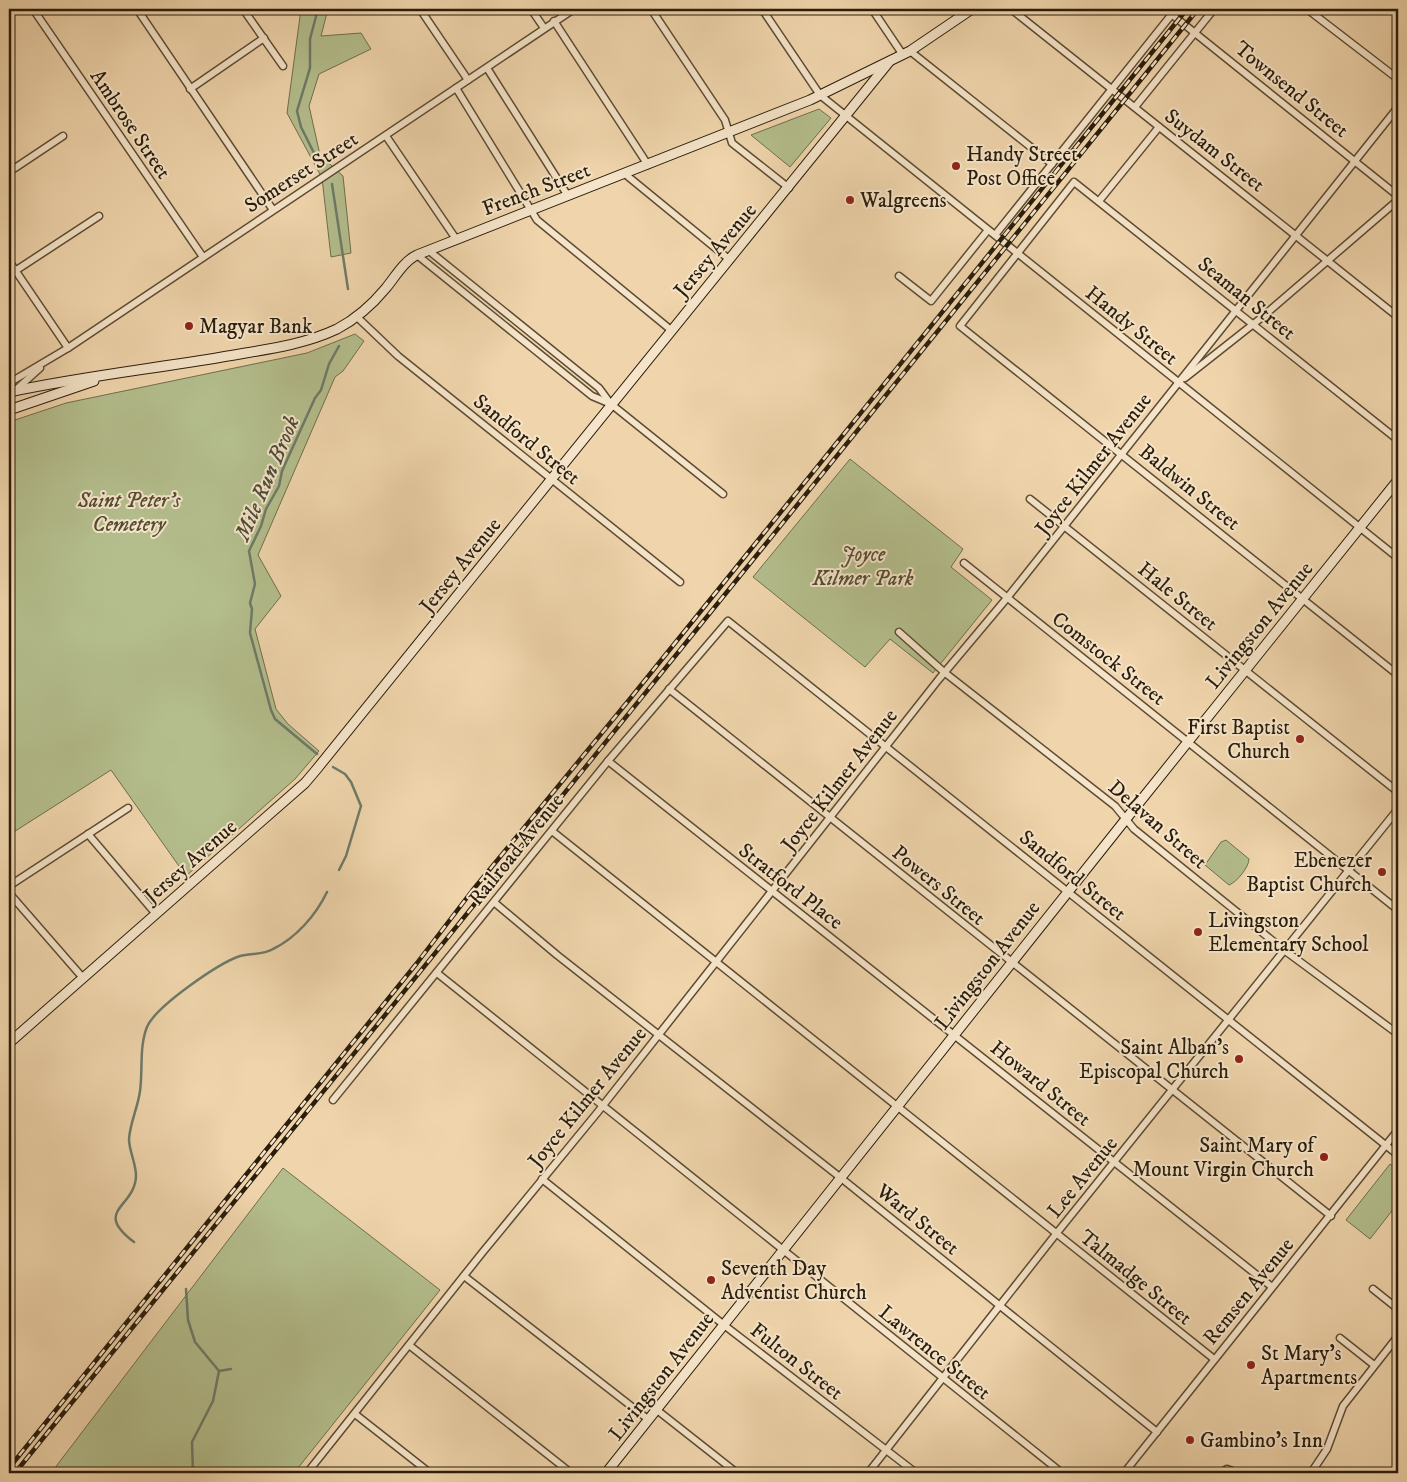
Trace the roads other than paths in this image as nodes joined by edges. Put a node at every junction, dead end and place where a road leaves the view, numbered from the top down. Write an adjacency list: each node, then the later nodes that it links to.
1 (34, 9): 56 (street, Ambrose Street)
2 (137, 9): 27 (street)
3 (243, 9): 19 (street)
4 (420, 9): 25 (street)
5 (531, 9): 17 (street)
6 (574, 9): 16 (street, Somerset Street)
7 (651, 9): 34 (street)
8 (762, 9): 29 (street, Handy Street)
9 (872, 9): 20 (street)
10 (972, 9): 20 (main road, French Street)
11 (1011, 9): 28 (street, Suydam Street)
12 (1165, 9): 15 (street, Townsend Street)
13 (1214, 9): 18 (street)
14 (1307, 9): 24 (street)
15 (1172, 14): 18 (street, Townsend Street); 28 (street)
16 (554, 22): 17 (street, Somerset Street); 39 (street)
17 (544, 28): 23 (street, Somerset Street)
18 (1195, 32): 30 (street); 37 (street, Townsend Street)
19 (264, 38): 22 (street); 27 (street)
20 (906, 53): 21 (main road, French Street); 38 (street)
21 (889, 62): 29 (main road, French Street); 32 (main road, Jersey Avenue)
22 (283, 66)
23 (487, 68): 25 (street, Somerset Street); 43 (street)
24 (1398, 79)
25 (468, 80): 26 (street, Somerset Street)
26 (456, 88): 36 (street, Somerset Street); 47 (street)
27 (190, 89): 46 (street)
28 (1112, 89): 30 (street, Suydam Street); 38 (street)
29 (820, 95): 32 (street, Handy Street); 34 (main road, French Street)
30 (1135, 107): 33 (street, Suydam Street)
31 (1398, 107): 37 (street, Joyce Kilmer Avenue)
32 (845, 116): 42 (main road, Jersey Avenue); 49 (street, Handy Street)
33 (1159, 127): 45 (street); 51 (street, Suydam Street)
34 (729, 133): 39 (main road, French Street); 42 (street)
35 (62, 136): 40 (street)
36 (386, 136): 46 (street, Somerset Street); 52 (street)
37 (1356, 162): 44 (street, Townsend Street); 51 (street, Joyce Kilmer Avenue)
38 (1052, 164): 50 (street)
39 (648, 165): 41 (main road, French Street)
40 (9, 172)
41 (625, 174): 43 (main road, French Street); 57 (street)
42 (789, 188): 57 (main road, Jersey Avenue)
43 (568, 196): 47 (main road, French Street)
44 (1398, 198): 59 (street)
45 (1099, 202): 54 (street, Seaman Street); 62 (street, Seaman Street)
46 (273, 210): 56 (street, Somerset Street)
47 (531, 210): 52 (main road, French Street); 66 (street)
48 (99, 216): 60 (street)
49 (988, 230): 50 (street, Handy Street); 61 (street)
50 (995, 235): 54 (street, Handy Street)
51 (1296, 235): 59 (street, Suydam Street); 62 (street, Joyce Kilmer Avenue)
52 (456, 239): 53 (main road, French Street)
53 (428, 250): 55 (main road, French Street); 67 (street)
54 (1016, 253): 73 (street, Handy Street); 78 (street, Baldwin Street)
55 (417, 255): 63 (main road, French Street); 68 (street)
56 (203, 257): 69 (street, Somerset Street)
57 (730, 260): 66 (main road, Jersey Avenue)
58 (9, 261): 60 (street)
59 (1330, 261): 64 (street, Suydam Street); 65 (street)
60 (16, 271): 69 (street)
61 (899, 276)
62 (1236, 311): 65 (street, Seaman Street); 73 (street, Joyce Kilmer Avenue)
63 (357, 317): 71 (main road, French Street); 79 (street, Sandford Street)
64 (1398, 317)
65 (1253, 325): 73 (street); 77 (street, Seaman Street)
66 (671, 330): 75 (main road, Jersey Avenue)
67 (528, 331): 68 (street); 75 (street)
68 (522, 339): 75 (street)
69 (68, 348): 70 (street, Somerset Street)
70 (46, 362): 72 (street, Somerset Street); 74 (street, Somerset Street)
71 (113, 375): 74 (main road, French Street); 76 (main road, French Street)
72 (9, 382)
73 (1178, 383): 78 (street, Joyce Kilmer Avenue); 84 (street, Handy Street)
74 (11, 393)
75 (611, 404): 79 (main road, Jersey Avenue); 81 (street)
76 (9, 410)
77 (1398, 440)
78 (1122, 453): 83 (street, Joyce Kilmer Avenue); 89 (street, Baldwin Street)
79 (551, 479): 87 (street, Sandford Street); 113 (main road, Jersey Avenue)
80 (1398, 480): 84 (main road, Livingston Avenue)
81 (723, 494)
82 (1030, 499): 83 (street, Hale Street)
83 (1064, 526): 88 (street, Joyce Kilmer Avenue); 92 (street, Hale Street)
84 (1360, 528): 85 (street, Handy Street); 89 (main road, Livingston Avenue)
85 (1398, 558)
86 (964, 563): 88 (street, Comstock Street)
87 (680, 582)
88 (1007, 598): 93 (street, Joyce Kilmer Avenue); 96 (street, Comstock Street)
89 (1303, 599): 92 (main road, Livingston Avenue); 94 (street, Baldwin Street)
90 (728, 621): 95 (street, Railroad Avenue); 97 (street, Sandford Street)
91 (899, 632): 93 (street, Delavan Street)
92 (1245, 670): 96 (main road, Livingston Avenue); 99 (street, Hale Street)
93 (944, 672): 97 (street, Joyce Kilmer Avenue); 103 (street, Delavan Street)
94 (1398, 675)
95 (668, 689): 98 (street, Railroad Avenue); 102 (street, Powers Street)
96 (1188, 742): 103 (main road, Livingston Avenue); 106 (street, Comstock Street)
97 (885, 746): 102 (street, Joyce Kilmer Avenue); 109 (street, Sandford Street)
98 (608, 761): 104 (street, Railroad Avenue); 108 (street, Stratford Place)
99 (1398, 792)
100 (128, 808): 105 (street)
101 (1398, 808): 106 (street, Lee Avenue)
102 (830, 818): 108 (street, Joyce Kilmer Avenue); 116 (street, Powers Street)
103 (1126, 819): 109 (main road, Livingston Avenue); 114 (street, Delavan Street)
104 (552, 831): 111 (street, Railroad Avenue); 115 (street, Talmadge Street)
105 (88, 834): 107 (street); 113 (street)
106 (1348, 870): 112 (street, Comstock Street); 114 (street, Lee Avenue)
107 (9, 886)
108 (772, 891): 115 (street, Joyce Kilmer Avenue); 122 (street, Stratford Place)
109 (1068, 892): 116 (main road, Livingston Avenue); 119 (street, Sandford Street)
110 (9, 893): 118 (street)
111 (495, 903): 117 (street, Railroad Avenue); 120 (street, Ward Street)
112 (1398, 910)
113 (156, 914): 118 (main road, Jersey Avenue)
114 (1284, 950): 119 (street, Lee Avenue); 121 (street, Delavan Street)
115 (715, 962): 120 (street, Joyce Kilmer Avenue); 127 (street, Talmadge Street)
116 (1011, 963): 122 (main road, Livingston Avenue); 124 (street, Powers Street)
117 (437, 973): 125 (street, Railroad Avenue); 126 (street, Lawrence Street)
118 (82, 978): 123 (main road, Jersey Avenue)
119 (1229, 1020): 124 (street, Lee Avenue); 129 (street, Sandford Street)
120 (658, 1034): 126 (street, Joyce Kilmer Avenue); 132 (street, Ward Street)
121 (1398, 1034)
122 (954, 1035): 127 (main road, Livingston Avenue); 131 (street, Howard Street)
123 (9, 1042)
124 (1172, 1090): 131 (street, Lee Avenue); 134 (street, Powers Street)
125 (333, 1100)
126 (602, 1105): 133 (street, Joyce Kilmer Avenue); 136 (street, Lawrence Street)
127 (897, 1108): 132 (main road, Livingston Avenue); 135 (street, Talmadge Street)
128 (1398, 1130): 129 (street, Remsen Avenue)
129 (1386, 1145): 130 (street, Sandford Street); 134 (street, Remsen Avenue)
130 (1398, 1154)
131 (1115, 1163): 135 (street, Lee Avenue); 138 (street, Howard Street)
132 (841, 1178): 136 (main road, Livingston Avenue); 140 (street, Ward Street)
133 (542, 1179): 137 (street, Joyce Kilmer Avenue); 142 (street, Fulton Street)
134 (1331, 1216): 138 (street, Remsen Avenue)
135 (1056, 1234): 140 (street, Lee Avenue); 146 (street, Talmadge Street)
136 (783, 1251): 142 (main road, Livingston Avenue); 148 (street, Lawrence Street)
137 (464, 1276): 145 (street, Joyce Kilmer Avenue); 151 (street)
138 (1272, 1287): 146 (street, Remsen Avenue)
139 (1373, 1289): 141 (street)
140 (1001, 1306): 148 (street, Lee Avenue); 152 (street, Ward Street)
141 (1398, 1309)
142 (724, 1325): 149 (main road, Livingston Avenue); 153 (street, Fulton Street)
143 (1398, 1336): 147 (street)
144 (1340, 1338): 147 (street)
145 (409, 1345): 150 (street, Joyce Kilmer Avenue); 156 (street)
146 (1214, 1359): 152 (street, Remsen Avenue)
147 (1374, 1365): 165 (street)
148 (942, 1379): 153 (street, Lee Avenue); 161 (street, Lawrence Street)
149 (657, 1410): 151 (main road, Livingston Avenue); 158 (street)
150 (355, 1414): 154 (street, Joyce Kilmer Avenue); 155 (street)
151 (649, 1420): 157 (main road, Livingston Avenue)
152 (1157, 1432): 162 (street, Remsen Avenue)
153 (887, 1450): 159 (street, Lee Avenue); 160 (street, Fulton Street)
154 (306, 1473)
155 (430, 1473)
156 (571, 1473)
157 (606, 1473)
158 (737, 1473)
159 (868, 1473)
160 (916, 1473)
161 (1062, 1473)
162 (1124, 1473)
163 (1220, 1473): 164 (street)
164 (1238, 1473)
165 (1311, 1473)

